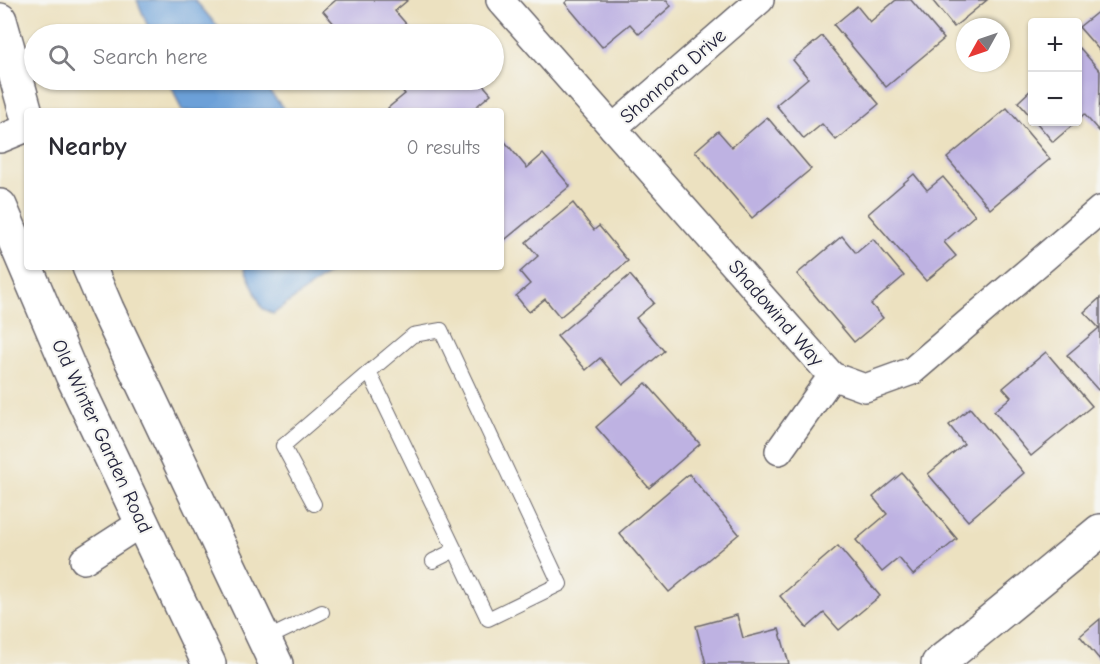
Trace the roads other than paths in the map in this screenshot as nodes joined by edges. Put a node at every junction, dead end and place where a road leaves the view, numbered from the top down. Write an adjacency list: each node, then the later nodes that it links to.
1 (500, 0): 5 (street, Shadowind Way)
2 (760, 0): 5 (street, Shonnora Drive)
3 (0, 20): 4 (main road)
4 (25, 108)
5 (613, 128): 14 (street, Shadowind Way)
6 (24, 129): 7 (street)
7 (0, 139)
8 (0, 206): 10 (main road, Old Winter Garden Road)
9 (1100, 210): 14 (street, Shadowind Way)
10 (24, 262)
11 (27, 270): 17 (main road, Old Winter Garden Road)
12 (90, 270): 23 (main road)
13 (369, 372): 16 (lane); 19 (lane); 19 (lane)
14 (832, 376): 15 (street)
15 (779, 451)
16 (314, 504)
17 (141, 524): 20 (street); 24 (main road, Old Winter Garden Road)
18 (1100, 531): 25 (main road)
19 (455, 550): 21 (lane)
20 (84, 560)
21 (433, 561)
22 (322, 612): 23 (lane)
23 (270, 652)
24 (209, 664)
25 (938, 664)

